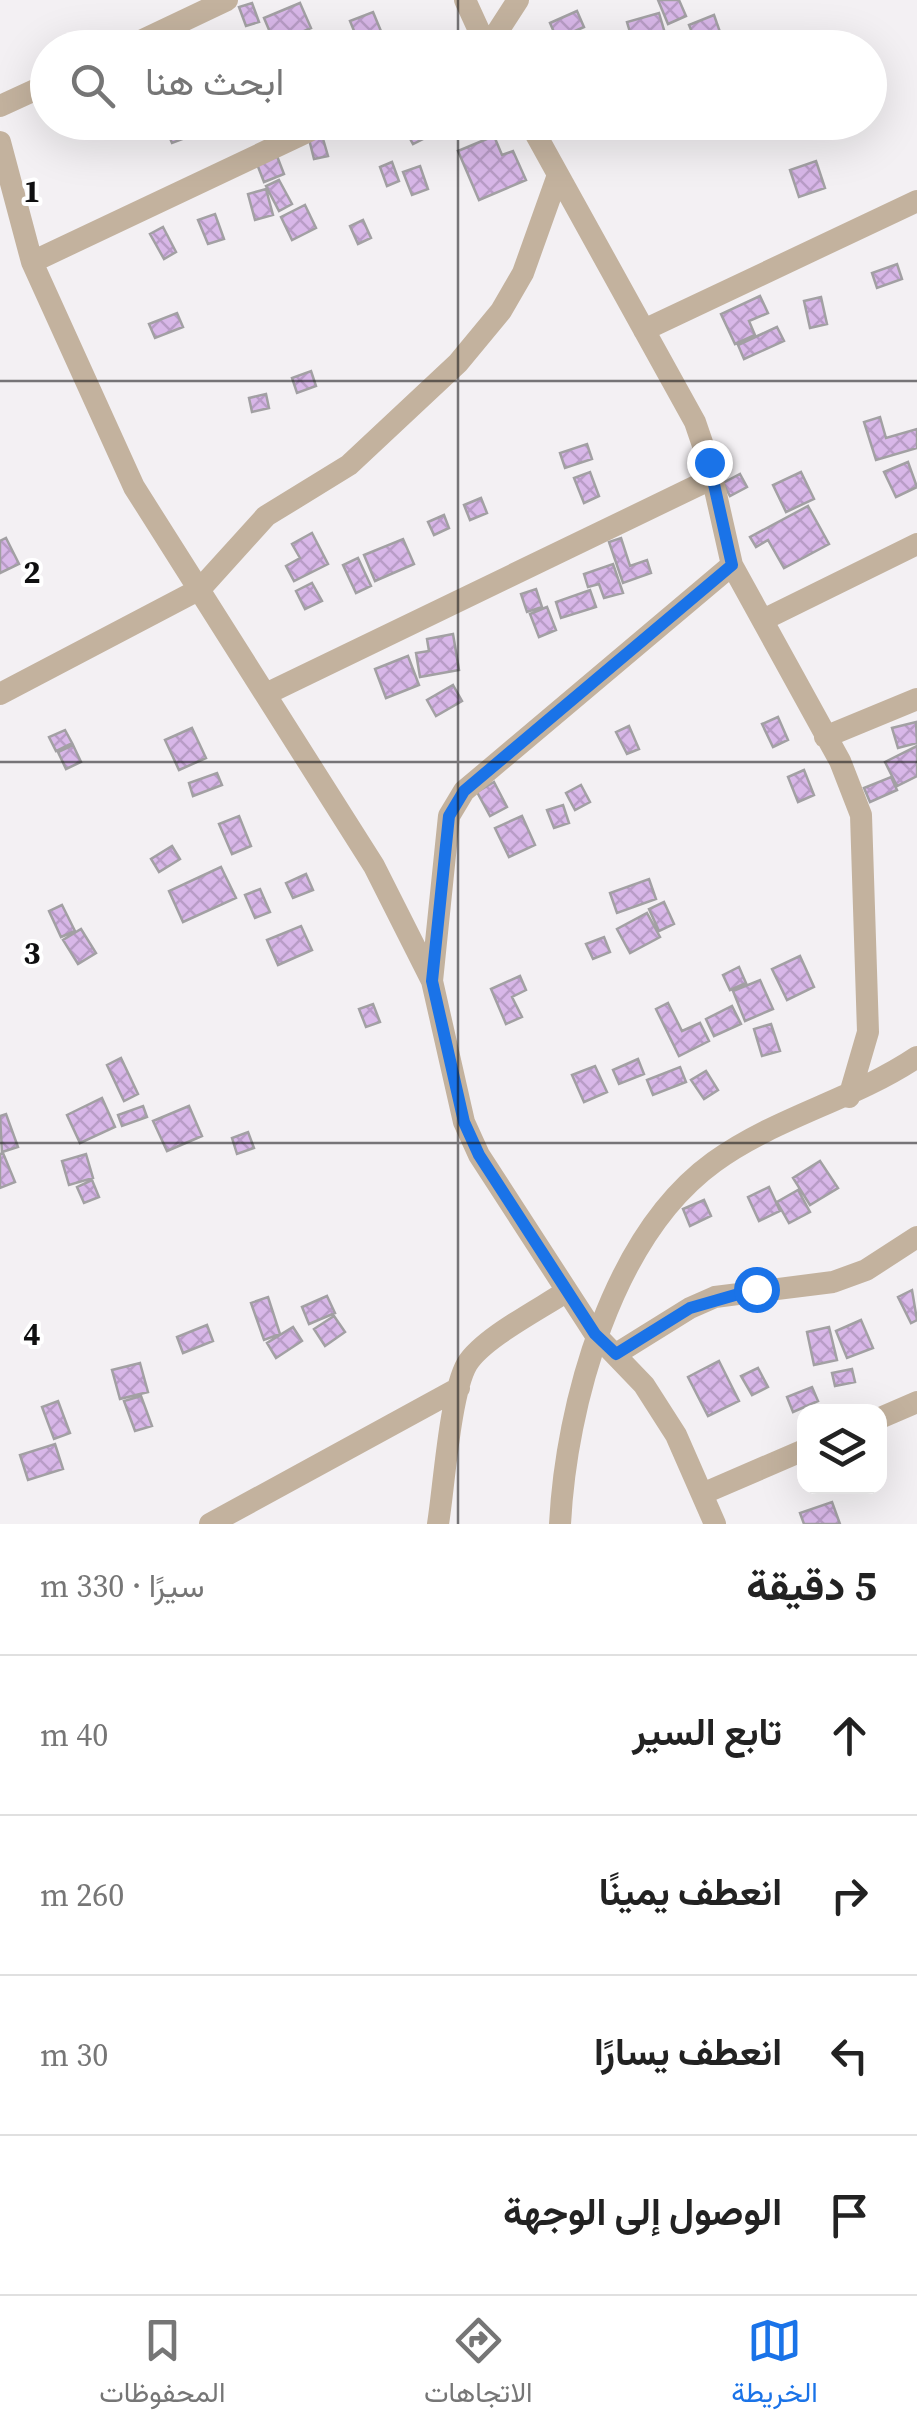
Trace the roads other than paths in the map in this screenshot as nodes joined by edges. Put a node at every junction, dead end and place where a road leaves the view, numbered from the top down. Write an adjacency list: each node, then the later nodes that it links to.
1 (227, 0): 4 (street)
2 (465, 0): 5 (street)
3 (518, 0): 6 (street)
4 (164, 30)
5 (479, 30)
6 (498, 30)
7 (30, 92): 8 (street)
8 (0, 106)
9 (290, 140): 14 (street)
10 (539, 140): 12 (street)
11 (0, 142): 14 (street)
12 (558, 175): 15 (street); 19 (street)
13 (917, 201): 15 (street)
14 (32, 262): 19 (street)
15 (644, 330): 16 (street)
16 (713, 478): 18 (street); 22 (street)
17 (917, 544): 20 (street)
18 (732, 565): 20 (street); 25 (street)
19 (200, 589): 21 (street); 22 (street)
20 (764, 619): 24 (street)
21 (0, 694)
22 (266, 694): 25 (street)
23 (917, 699): 24 (street)
24 (825, 737): 27 (street)
25 (432, 981): 29 (street)
26 (917, 1057): 27 (street)
27 (849, 1097): 30 (street)
28 (917, 1238): 31 (street)
29 (566, 1292): 30 (street); 32 (street)
30 (595, 1334): 31 (street); 39 (street)
31 (616, 1354): 36 (street)
32 (459, 1388): 37 (street); 38 (street)
33 (917, 1402): 34 (street)
34 (887, 1415)
35 (797, 1453): 36 (street)
36 (702, 1494): 40 (street)
37 (210, 1524)
38 (438, 1524)
39 (560, 1524)
40 (716, 1524)

